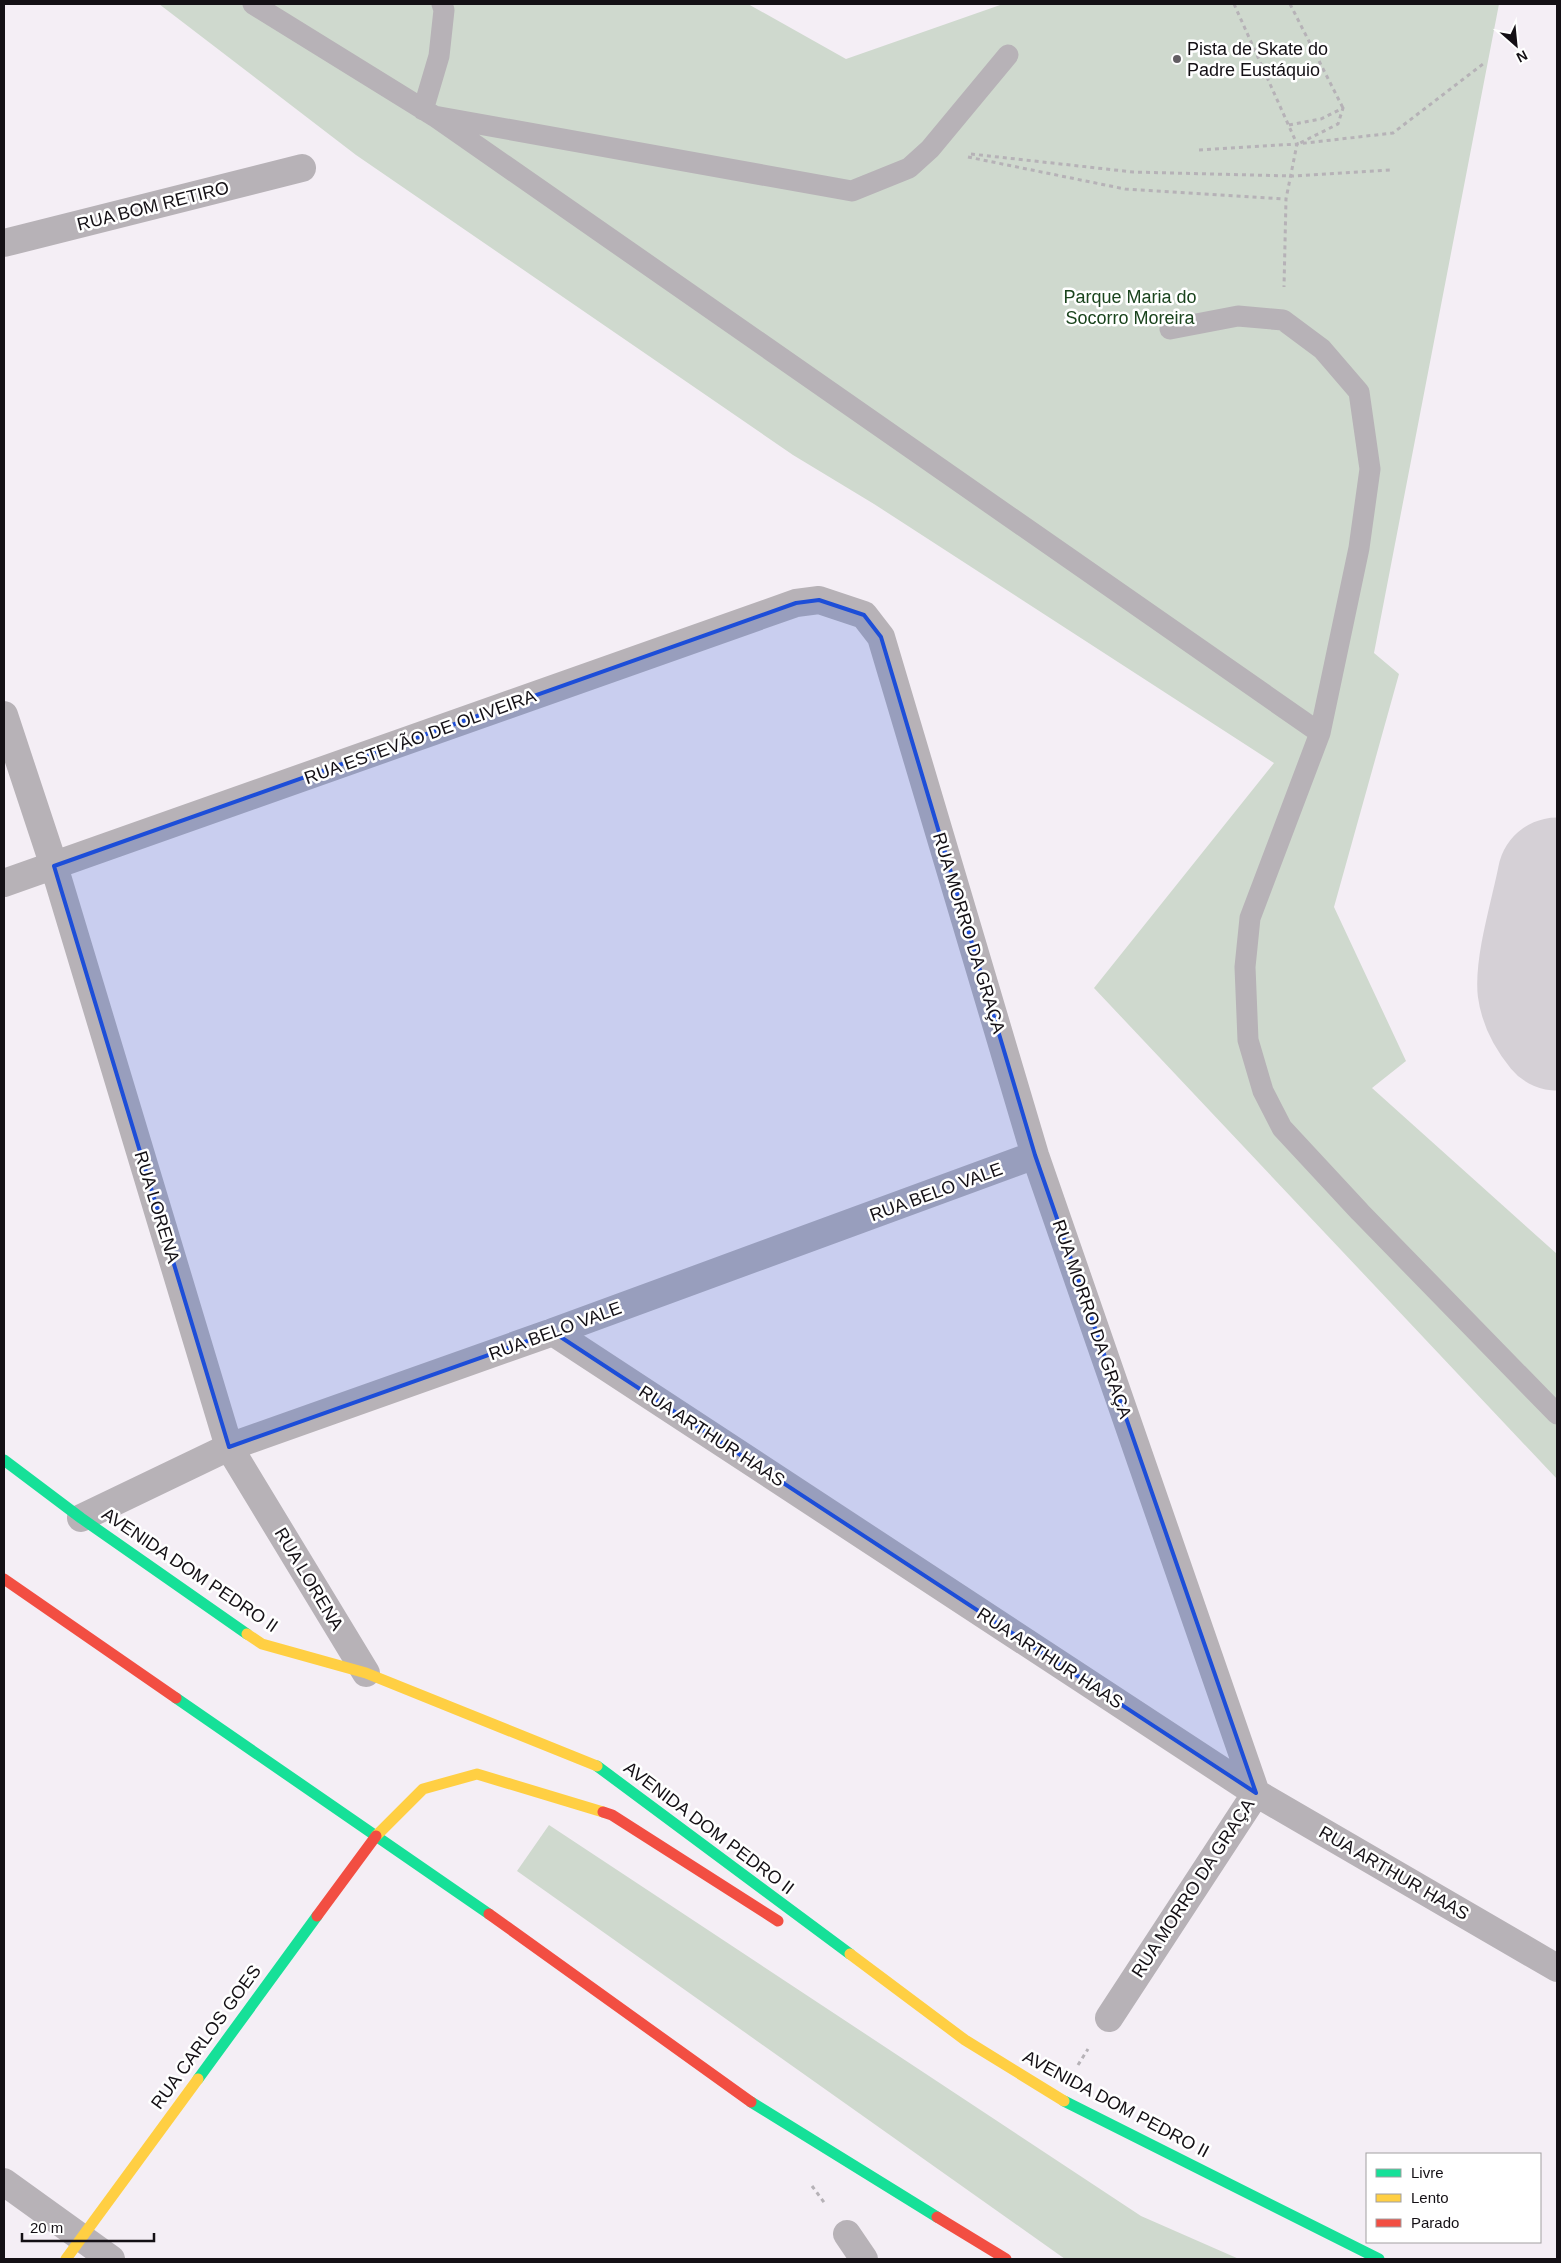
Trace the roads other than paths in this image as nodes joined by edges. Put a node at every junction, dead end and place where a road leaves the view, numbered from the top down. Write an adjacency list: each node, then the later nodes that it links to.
1 (253, 4): 4 (lane)
2 (442, 4): 4 (lane)
3 (1008, 55): 4 (lane)
4 (428, 113): 10 (lane)
5 (302, 168): 6 (street, RUA BOM RETIRO)
6 (4, 243)
7 (1170, 329): 10 (lane)
8 (837, 605): 11 (street, RUA ESTEVÃO DE OLIVEIRA); 13 (street, RUA MORRO DA GRAÇA)
9 (4, 715): 11 (street, RUA LORENA)
10 (1320, 733): 15 (lane)
11 (54, 866): 12 (street, RUA ESTEVÃO DE OLIVEIRA); 16 (street, RUA LORENA)
12 (4, 883)
13 (1035, 1155): 14 (street, RUA BELO VALE); 21 (street, RUA MORRO DA GRAÇA)
14 (554, 1332): 16 (street, RUA BELO VALE); 21 (street, RUA ARTHUR HAAS)
15 (1557, 1414)
16 (229, 1447): 18 (street, RUA BELO VALE); 20 (street, RUA LORENA)
17 (4, 1460): 18 (main road, AVENIDA DOM PEDRO II)
18 (81, 1518): 20 (main road, AVENIDA DOM PEDRO II)
19 (4, 1579): 22 (main road)
20 (366, 1673): 27 (main road, AVENIDA DOM PEDRO II)
21 (1256, 1793): 25 (street, RUA ARTHUR HAAS); 26 (street, RUA MORRO DA GRAÇA)
22 (376, 1836): 23 (main road, RUA CARLOS GOES); 30 (main road, RUA CARLOS GOES); 33 (main road)
23 (788, 1928)
24 (830, 1954): 27 (main road)
25 (1557, 1968)
26 (1109, 2018)
27 (965, 2040): 34 (main road, AVENIDA DOM PEDRO II)
28 (4, 2182): 30 (street)
29 (847, 2234): 32 (street)
30 (73, 2249): 31 (street)
31 (111, 2259)
32 (864, 2259)
33 (1006, 2259)
34 (1379, 2259)

